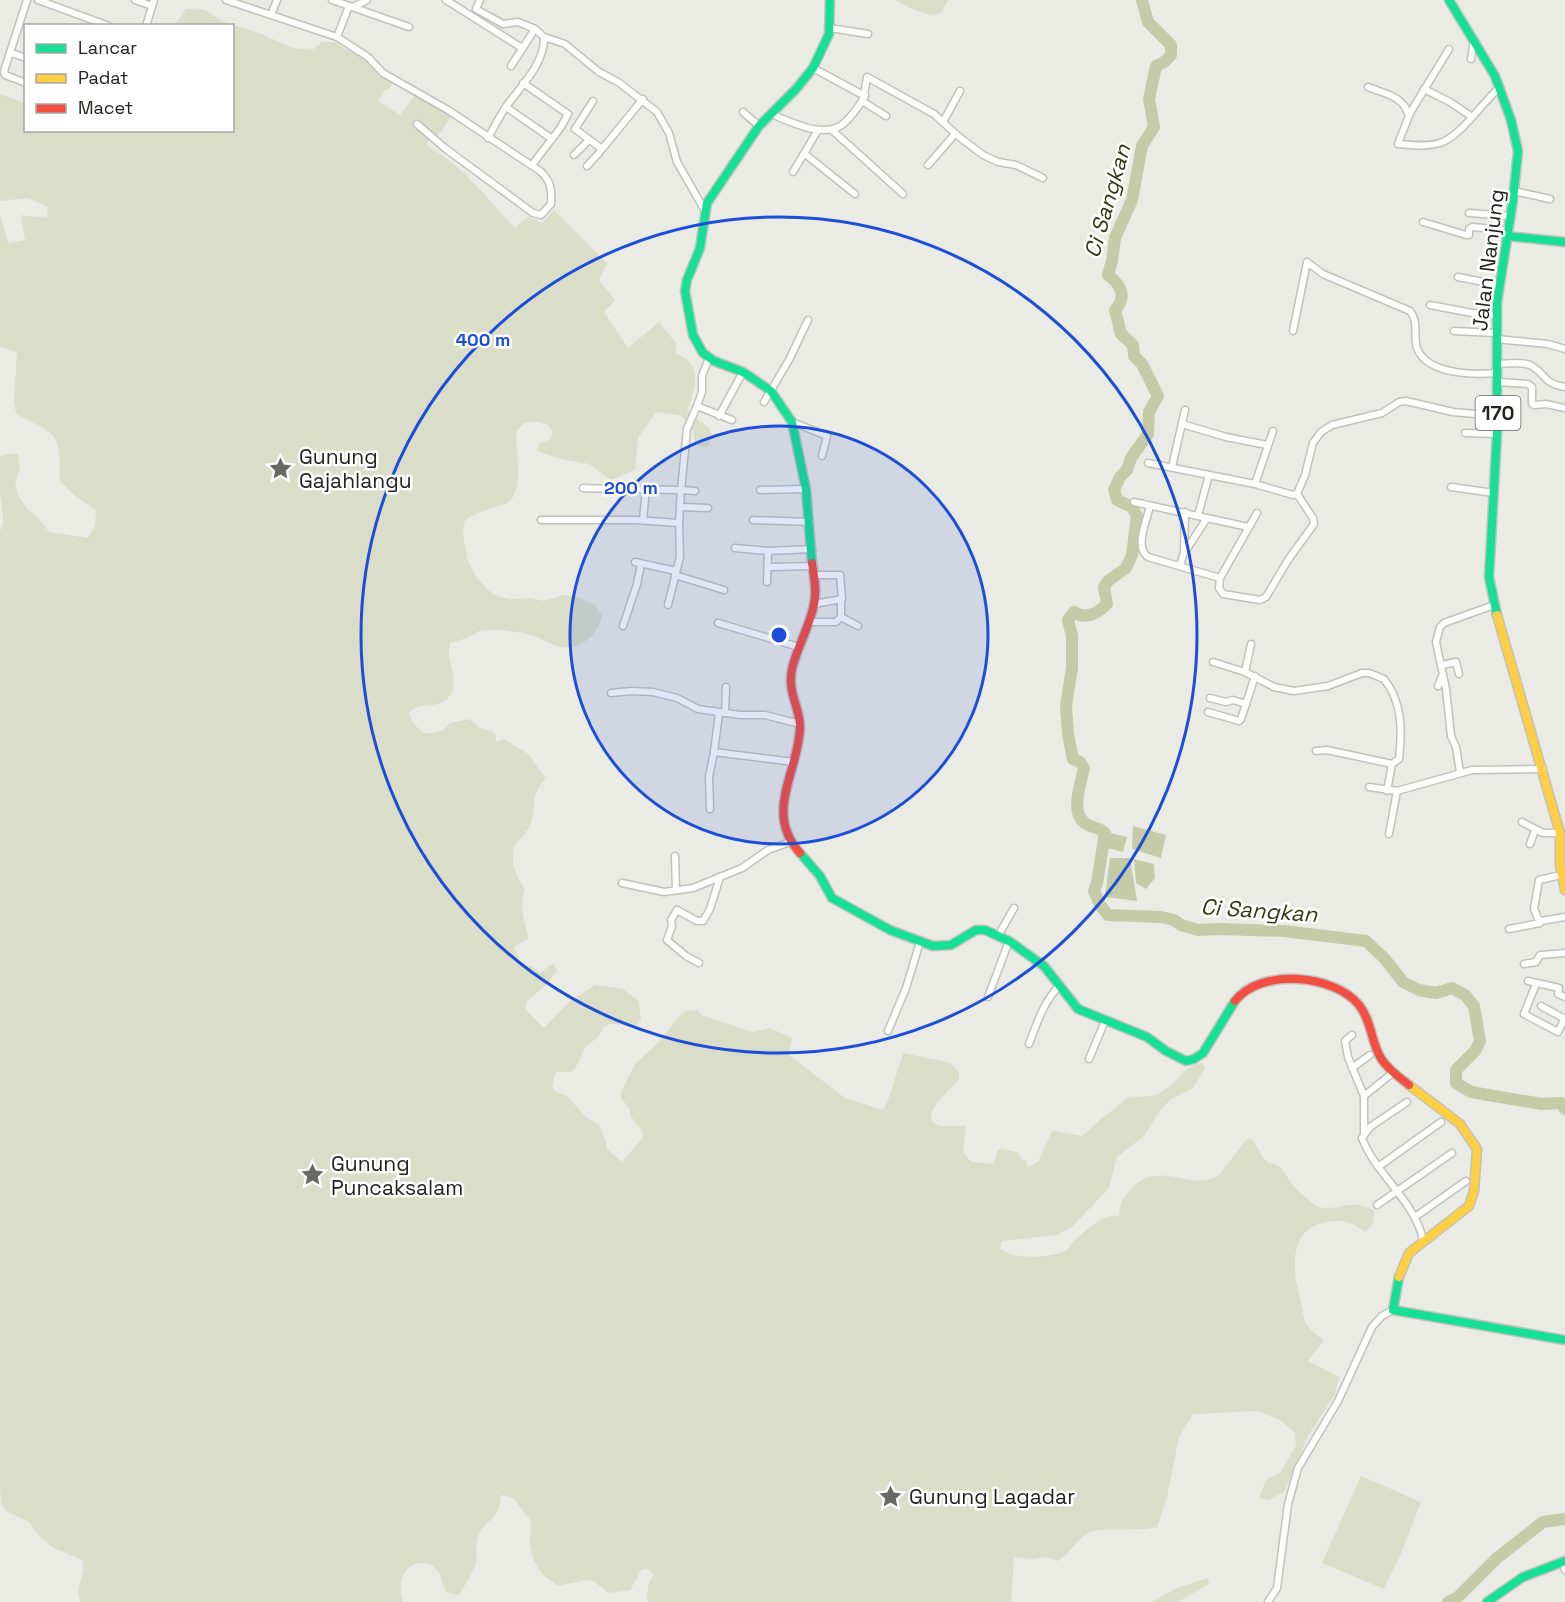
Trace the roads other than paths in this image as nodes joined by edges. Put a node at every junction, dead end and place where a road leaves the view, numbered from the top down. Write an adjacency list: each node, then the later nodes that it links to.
1 (27, 0): 15 (street)
2 (38, 0): 16 (street)
3 (135, 0): 12 (street)
4 (226, 0): 14 (street)
5 (277, 0): 14 (street)
6 (332, 0): 13 (street)
7 (367, 0): 13 (street)
8 (446, 0): 25 (street)
9 (480, 0): 20 (street)
10 (830, 0): 19 (street)
11 (1449, 0): 24 (street, Jalan Nanjung / 170)
12 (153, 3): 17 (street)
13 (351, 6): 18 (street); 22 (street)
14 (272, 15): 22 (street)
15 (23, 24): 27 (street)
16 (104, 24)
17 (147, 24)
18 (409, 27)
19 (830, 28): 21 (street); 31 (street)
20 (535, 29): 23 (street); 25 (street)
21 (868, 34)
22 (337, 37): 53 (street)
23 (544, 37): 33 (street); 39 (street)
24 (1474, 40): 29 (street); 35 (street, Jalan Nanjung / 170)
25 (522, 48): 30 (street)
26 (1449, 49): 36 (street)
27 (11, 53): 28 (street); 32 (street)
28 (24, 57)
29 (1471, 58)
30 (511, 66)
31 (813, 68): 38 (street); 43 (street)
32 (24, 82)
33 (523, 83): 41 (street); 54 (street)
34 (1368, 87): 45 (street)
35 (1499, 88): 46 (street); 64 (street, Jalan Nanjung / 170)
36 (1424, 89): 45 (street); 46 (street)
37 (960, 91): 47 (street)
38 (862, 96): 44 (street); 47 (street); 51 (street)
39 (643, 99): 56 (street); 68 (street)
40 (593, 101): 55 (street)
41 (506, 107): 53 (street); 54 (street)
42 (743, 112): 49 (street)
43 (772, 114): 49 (street); 50 (street)
44 (886, 116)
45 (1409, 117): 46 (street)
46 (1472, 117)
47 (943, 122): 52 (street)
48 (417, 124): 59 (street)
49 (759, 126): 68 (street)
50 (818, 130): 51 (street); 57 (street)
51 (832, 130): 66 (street)
52 (955, 134): 60 (street); 63 (street)
53 (488, 138): 59 (street)
54 (552, 139): 59 (street)
55 (589, 140): 56 (street); 58 (street)
56 (601, 149): 61 (street)
57 (805, 154): 62 (street); 65 (street)
58 (574, 155)
59 (532, 165)
60 (928, 165)
61 (587, 166)
62 (793, 172)
63 (1043, 178)
64 (1514, 191): 67 (street); 70 (street, Jalan Nanjung / 170)
65 (855, 194)
66 (903, 194)
67 (1550, 199)
68 (704, 209): 83 (street)
69 (1469, 213): 70 (street)
70 (1510, 216): 72 (street, Jalan Nanjung / 170)
71 (1423, 222): 72 (street)
72 (1507, 233): 73 (street); 75 (street, Jalan Nanjung / 170)
73 (1565, 242)
74 (1458, 277): 75 (street)
75 (1499, 285): 77 (street, Jalan Nanjung / 170)
76 (1430, 305): 77 (street)
77 (1496, 315): 81 (street, Jalan Nanjung / 170)
78 (808, 320): 87 (street)
79 (1293, 331): 85 (street)
80 (1455, 331): 81 (street)
81 (1496, 336): 82 (street); 85 (street, Jalan Nanjung / 170)
82 (1565, 350)
83 (709, 358): 84 (street); 89 (street)
84 (743, 372): 87 (street); 92 (street)
85 (1498, 373): 86 (street); 90 (street); 93 (street, Jalan Nanjung / 170)
86 (1565, 387)
87 (771, 391): 88 (street); 95 (street)
88 (764, 402)
89 (697, 406): 92 (street); 110 (street)
90 (1565, 408)
91 (1185, 410): 96 (street)
92 (719, 416): 94 (street)
93 (1498, 416): 99 (street, Jalan Nanjung / 170); 114 (street)
94 (732, 420)
95 (792, 422): 101 (street); 109 (street)
96 (1182, 424): 100 (street); 103 (street)
97 (1273, 431): 100 (street)
98 (1466, 433): 99 (street)
99 (1497, 434): 113 (street, Jalan Nanjung / 170)
100 (1268, 445): 105 (street)
101 (822, 456)
102 (1148, 463): 103 (street)
103 (1172, 468): 104 (street)
104 (1209, 475): 105 (street); 121 (street)
105 (1255, 484): 114 (street)
106 (1451, 487): 113 (street)
107 (583, 488): 108 (street)
108 (646, 489): 110 (street); 124 (street)
109 (806, 489): 111 (street); 126 (street)
110 (681, 490): 112 (street); 117 (street)
111 (760, 490)
112 (695, 491)
113 (1494, 493): 143 (street, Jalan Nanjung / 170)
114 (1297, 494): 137 (street)
115 (1134, 502): 116 (street)
116 (1150, 506): 119 (street); 134 (street)
117 (680, 507): 118 (street); 127 (street)
118 (708, 508)
119 (1185, 512): 121 (street); 132 (street)
120 (1257, 513): 128 (street)
121 (1198, 515): 122 (street)
122 (1207, 518): 128 (street); 132 (street)
123 (541, 520): 124 (street)
124 (643, 520): 127 (street)
125 (753, 520): 126 (street)
126 (810, 522): 130 (street)
127 (679, 523): 136 (street)
128 (1248, 527): 137 (street)
129 (735, 548): 131 (street)
130 (812, 549): 131 (street); 135 (street)
131 (768, 550): 138 (street)
132 (1184, 552): 134 (street)
133 (771, 567): 135 (street)
134 (1180, 567): 137 (street)
135 (814, 571): 140 (street); 141 (street)
136 (676, 573): 139 (street); 142 (street); 147 (street)
137 (1220, 578)
138 (767, 582)
139 (724, 590)
140 (841, 601): 141 (street); 144 (street)
141 (814, 604): 145 (street)
142 (668, 605)
143 (1494, 605): 152 (street); 169 (street, Jalan Nanjung / 170)
144 (841, 617): 145 (street); 148 (street)
145 (808, 622): 150 (street)
146 (718, 624): 150 (street)
147 (623, 626)
148 (858, 626)
149 (1251, 644): 153 (street)
150 (799, 647): 164 (street)
151 (1213, 662): 153 (street)
152 (1442, 665): 154 (street); 155 (street)
153 (1245, 672): 156 (street)
154 (1443, 673): 157 (street); 170 (street)
155 (1459, 674)
156 (1255, 676): 161 (street); 168 (street)
157 (1438, 686)
158 (726, 687): 163 (street)
159 (611, 693): 163 (street)
160 (1210, 698): 161 (street)
161 (1246, 704): 162 (street)
162 (1208, 712)
163 (722, 713): 164 (street); 166 (street)
164 (800, 724): 167 (street)
165 (1317, 751): 168 (street)
166 (714, 752): 167 (street); 174 (street)
167 (794, 762): 179 (street)
168 (1392, 764): 172 (street)
169 (1543, 769): 170 (street); 177 (street, Jalan Nanjung / 170)
170 (1460, 772): 173 (street)
171 (1369, 787): 172 (street)
172 (1387, 791): 173 (street)
173 (1397, 791): 178 (street)
174 (710, 809)
175 (1522, 822): 176 (street)
176 (1535, 830): 177 (street); 180 (street)
177 (1560, 833): 182 (street, Jalan Nanjung)
178 (1389, 834)
179 (790, 842): 183 (street); 193 (street)
180 (1530, 844)
181 (675, 856): 185 (street)
182 (1561, 876): 186 (street, Jalan Nanjung); 189 (street)
183 (720, 878): 185 (street); 195 (street)
184 (622, 883): 185 (street)
185 (676, 890)
186 (1565, 890)
187 (1014, 908): 191 (street)
188 (1565, 917): 189 (street)
189 (1541, 921): 190 (street)
190 (1509, 929)
191 (998, 936): 192 (street); 193 (street)
192 (1009, 941): 199 (street); 200 (street)
193 (920, 942): 205 (street)
194 (1565, 953): 196 (street)
195 (699, 963)
196 (1524, 964)
197 (1528, 981): 198 (street)
198 (1536, 984): 201 (street); 203 (street)
199 (1060, 985): 204 (street); 207 (street)
200 (988, 997)
201 (1565, 997)
202 (1541, 1006): 203 (street)
203 (1565, 1019)
204 (1105, 1021): 209 (street); 222 (street)
205 (888, 1031)
206 (1352, 1035): 210 (street)
207 (1029, 1044)
208 (1370, 1055): 210 (street)
209 (1089, 1059)
210 (1352, 1068): 212 (street)
211 (1390, 1075): 212 (street)
212 (1364, 1096): 215 (street)
213 (1407, 1102): 215 (street)
214 (1441, 1122): 217 (street)
215 (1364, 1134): 217 (street)
216 (1452, 1153): 219 (street)
217 (1378, 1167): 219 (street)
218 (1466, 1181): 221 (street)
219 (1397, 1192): 220 (street); 221 (street)
220 (1377, 1205)
221 (1415, 1217): 222 (street)
222 (1423, 1240): 223 (street)
223 (1393, 1310): 224 (street); 226 (street)
224 (1565, 1340)
225 (1564, 1564): 227 (street)
226 (1268, 1602)
227 (1487, 1602)

